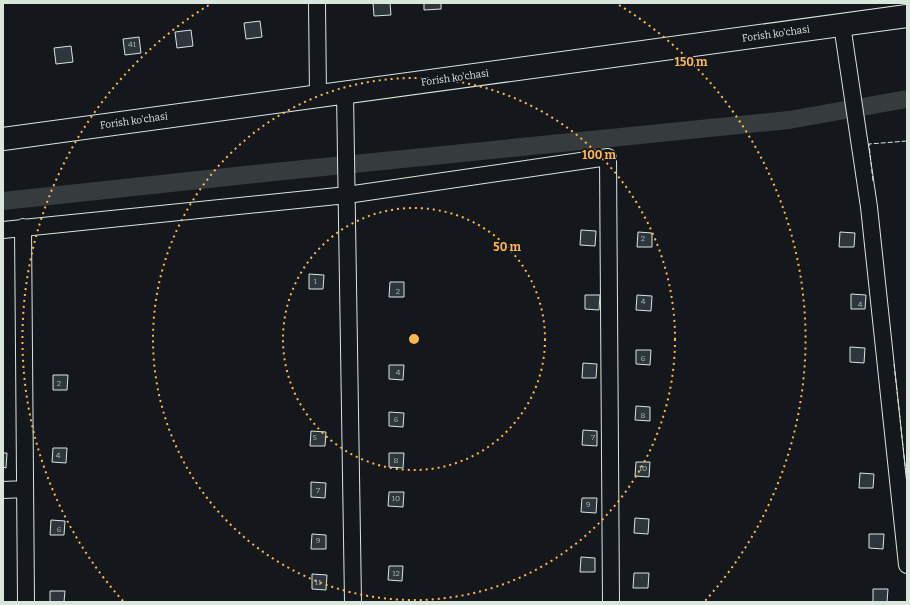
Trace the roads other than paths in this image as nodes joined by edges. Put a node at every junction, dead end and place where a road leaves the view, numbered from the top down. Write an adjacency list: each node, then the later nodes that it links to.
1 (317, 3): 5 (street)
2 (907, 16): 3 (main road, Forish ko'chasi)
3 (842, 25): 4 (main road, Forish ko'chasi); 12 (street)
4 (345, 93): 5 (main road, Forish ko'chasi); 7 (street)
5 (318, 96): 6 (main road, Forish ko'chasi)
6 (3, 139)
7 (346, 195): 8 (street); 14 (street); 15 (street)
8 (23, 227): 9 (street); 10 (street)
9 (3, 230)
10 (25, 489): 11 (street); 13 (street)
11 (3, 490)
12 (907, 565)
13 (26, 602)
14 (353, 602)
15 (611, 602)

